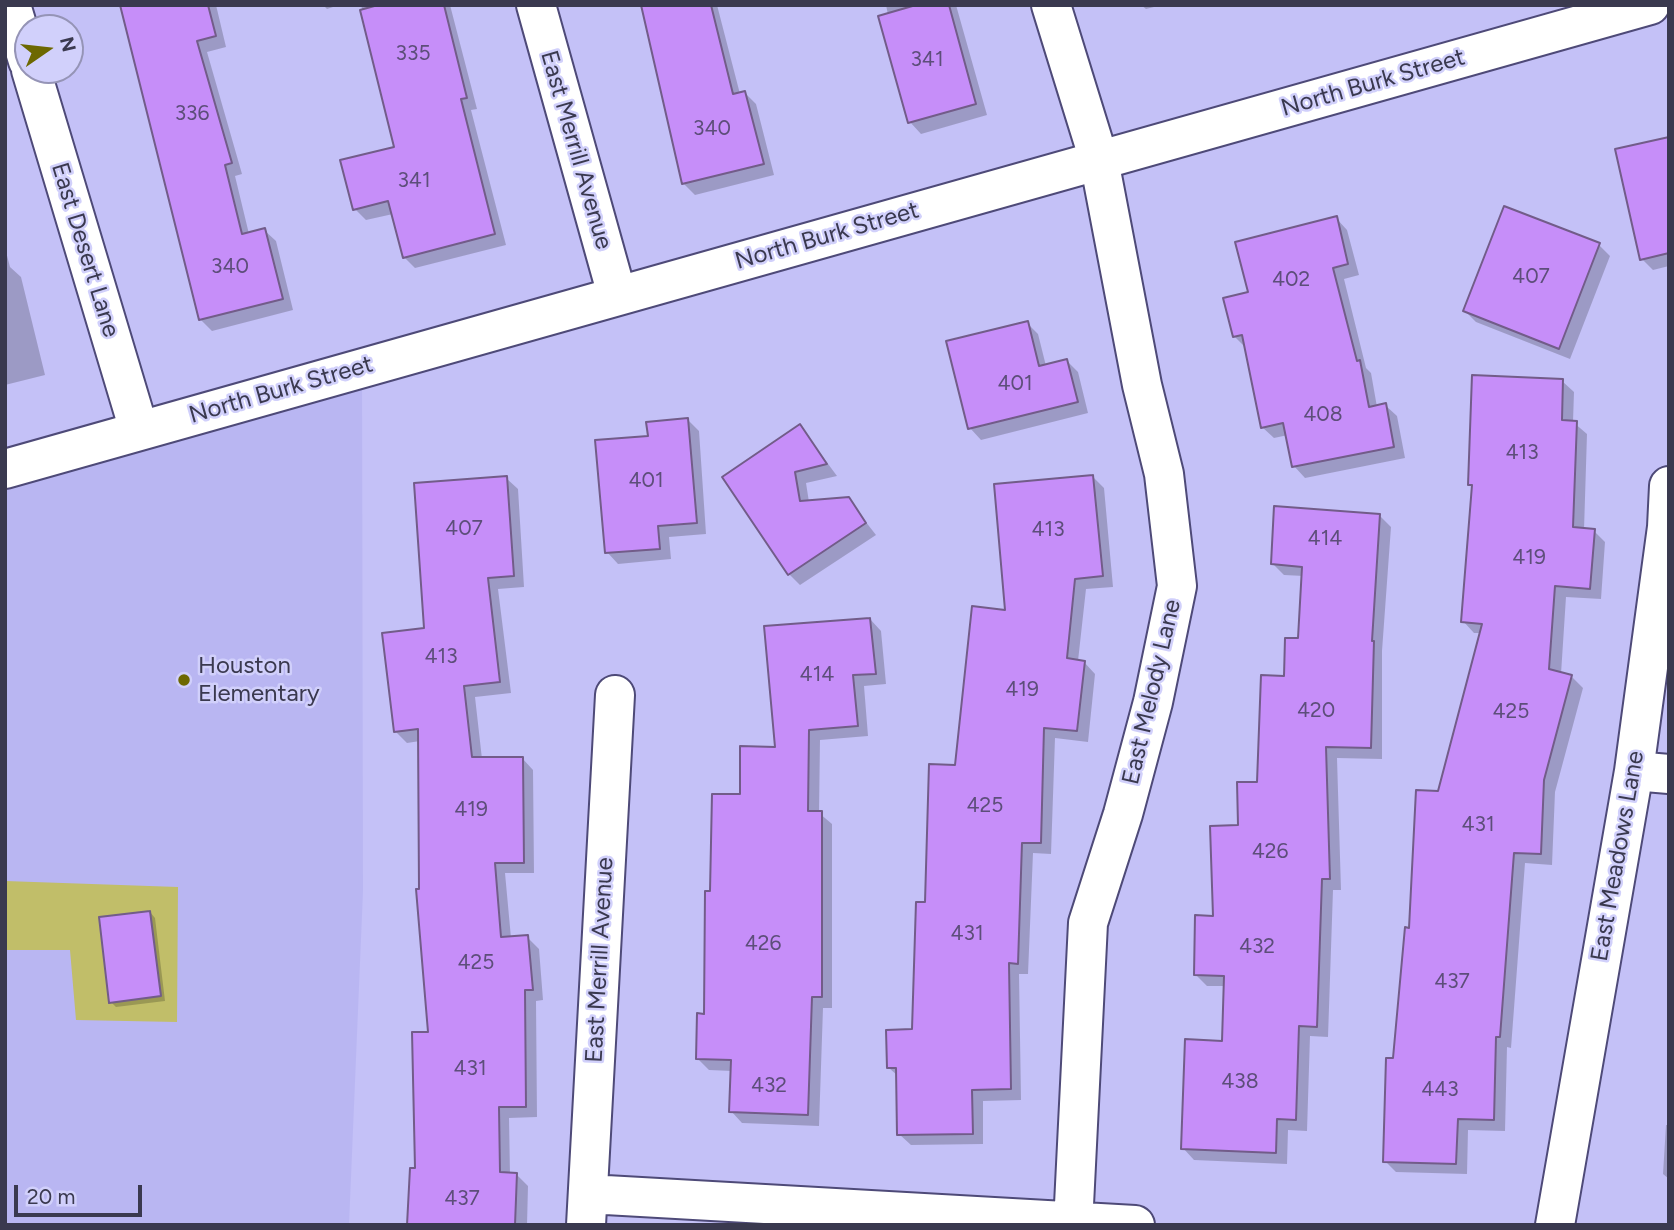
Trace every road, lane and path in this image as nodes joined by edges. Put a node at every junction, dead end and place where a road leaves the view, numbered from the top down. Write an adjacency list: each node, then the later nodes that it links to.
1 (536, 5): 6 (street, East Merrill Avenue)
2 (1051, 5): 5 (street, East Melody Lane)
3 (1650, 5): 5 (street, North Burk Street)
4 (35, 84): 7 (street, East Desert Lane)
5 (1099, 160): 6 (street, North Burk Street); 13 (street, East Melody Lane)
6 (617, 295): 7 (street, North Burk Street)
7 (139, 430): 8 (street, North Burk Street)
8 (5, 469)
9 (1669, 486): 11 (street, East Meadows Lane)
10 (615, 695): 12 (street, East Merrill Avenue)
11 (1651, 772): 15 (street, East Meadows Lane)
12 (587, 1209): 13 (street)
13 (1073, 1222): 14 (street)
14 (1135, 1225)
15 (1555, 1225)

